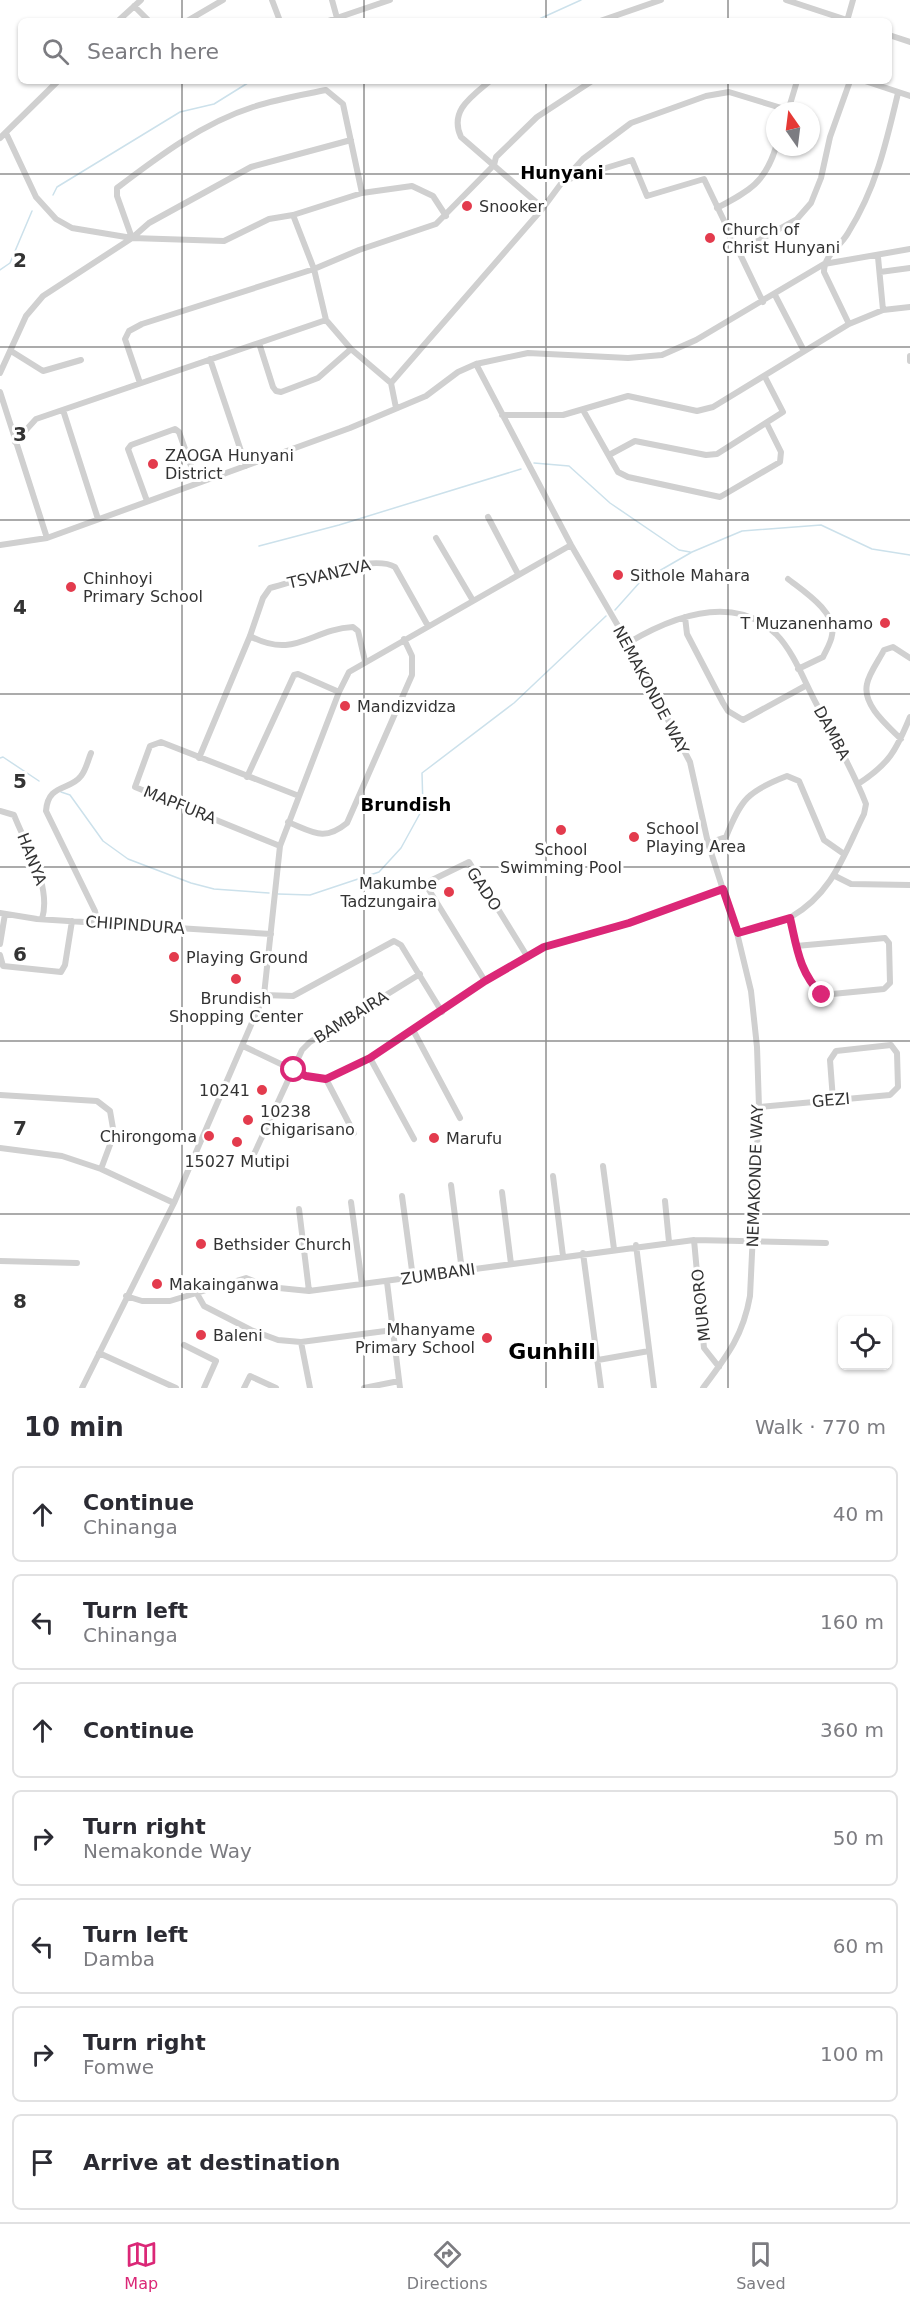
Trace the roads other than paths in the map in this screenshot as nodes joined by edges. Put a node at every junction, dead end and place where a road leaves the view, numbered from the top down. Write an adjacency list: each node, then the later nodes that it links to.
1 (141, 0): 9 (street)
2 (223, 0): 12 (street)
3 (272, 0): 13 (street)
4 (332, 0): 14 (street)
5 (390, 0): 14 (street)
6 (661, 0): 15 (street)
7 (786, 0): 16 (street)
8 (853, 0): 17 (street)
9 (134, 6): 10 (street); 11 (street)
10 (121, 18)
11 (145, 18)
12 (192, 18)
13 (279, 18)
14 (337, 18)
15 (609, 18)
16 (839, 18)
17 (849, 18)
18 (892, 36): 19 (street)
19 (910, 42)
20 (55, 84): 30 (street)
21 (487, 84): 34 (street)
22 (587, 84): 34 (street)
23 (796, 84): 28 (street)
24 (849, 84): 43 (street)
25 (873, 84): 26 (street)
26 (898, 93): 27 (street); 45 (street)
27 (910, 96)
28 (791, 102)
29 (766, 104): 35 (street)
30 (6, 133): 31 (street); 41 (street)
31 (0, 138)
32 (351, 140): 36 (street); 41 (street); 41 (street)
33 (773, 156): 38 (street)
34 (494, 165): 37 (street); 40 (street)
35 (563, 181): 37 (street); 38 (street)
36 (362, 193): 39 (street); 40 (street)
37 (543, 208): 65 (street)
38 (717, 208): 43 (street)
39 (293, 215): 41 (street); 47 (street)
40 (446, 216): 47 (street)
41 (132, 238): 57 (street)
42 (910, 249): 44 (street)
43 (738, 252): 50 (street)
44 (878, 257): 45 (street); 48 (street)
45 (824, 264): 49 (street); 54 (street)
46 (910, 268): 48 (street)
47 (314, 269): 53 (street); 64 (street)
48 (880, 272): 52 (street)
49 (775, 295): 50 (street); 58 (street)
50 (764, 302): 61 (street)
51 (910, 308): 52 (street)
52 (883, 310): 54 (street)
53 (326, 320): 55 (street); 56 (street)
54 (849, 324): 58 (street)
55 (260, 343): 56 (street); 59 (street)
56 (351, 349): 65 (street)
57 (11, 351): 60 (street); 62 (street)
58 (804, 351): 63 (street)
59 (210, 359): 64 (street); 74 (street)
60 (81, 360)
61 (476, 364): 67 (street); 70 (street, NEMAKONDE WAY)
62 (0, 373)
63 (765, 377): 69 (street); 71 (street)
64 (140, 383): 68 (street)
65 (391, 383): 67 (street)
66 (0, 392): 72 (street)
67 (396, 408): 74 (street)
68 (63, 410): 72 (street); 78 (street)
69 (583, 410): 70 (street); 73 (street)
70 (502, 415): 82 (street, NEMAKONDE WAY)
71 (767, 424): 73 (street); 73 (street)
72 (15, 442): 79 (street)
73 (609, 455)
74 (246, 466): 75 (street)
75 (198, 483): 76 (street); 76 (street)
76 (147, 501): 78 (street)
77 (488, 517): 83 (street)
78 (98, 519): 79 (street)
79 (47, 538): 81 (street)
80 (436, 538): 85 (street)
81 (0, 545)
82 (571, 545): 83 (street); 90 (street, NEMAKONDE WAY)
83 (518, 574): 85 (street)
84 (788, 579): 93 (street)
85 (472, 599): 87 (street)
86 (685, 617): 90 (street, DAMBA); 93 (street, DAMBA); 94 (street)
87 (429, 626): 88 (street, TSVANZVA); 89 (street)
88 (250, 636): 92 (street); 99 (street, TSVANZVA)
89 (404, 639): 92 (street); 104 (street)
90 (628, 643): 105 (street, NEMAKONDE WAY)
91 (910, 658): 97 (street)
92 (365, 661): 95 (street)
93 (798, 669): 94 (street, DAMBA)
94 (807, 686): 101 (street, DAMBA)
95 (339, 692): 100 (street); 102 (street)
96 (910, 717): 97 (street)
97 (901, 739): 101 (street)
98 (92, 753): 115 (street)
99 (199, 758): 100 (street, MAPFURA); 106 (street, MAPFURA)
100 (247, 777): 102 (street, MAPFURA)
101 (858, 784): 107 (street, DAMBA)
102 (299, 796): 104 (street)
103 (0, 811): 113 (street, HANYA)
104 (288, 822): 106 (street)
105 (708, 843): 107 (street); 110 (street, NEMAKONDE WAY)
106 (280, 846): 117 (street)
107 (844, 854): 108 (street, DAMBA)
108 (835, 876): 109 (street); 112 (street, DAMBA)
109 (910, 885)
110 (723, 889): 116 (street, NEMAKONDE WAY); 121 (street)
111 (2, 914): 113 (street, CHIPINDURA); 118 (street)
112 (790, 918): 116 (street, DAMBA); 119 (street)
113 (42, 919): 114 (street, CHIPINDURA)
114 (72, 921): 115 (street, CHIPINDURA); 120 (street)
115 (97, 922): 117 (street, CHIPINDURA)
116 (738, 933): 133 (street, NEMAKONDE WAY)
117 (271, 934): 124 (street)
118 (0, 944)
119 (796, 946): 119 (street)
120 (0, 955)
121 (527, 956): 123 (street); 123 (street, GADO)
122 (420, 974): 124 (street); 125 (street); 129 (street, BAMBAIRA)
123 (485, 981): 125 (street)
124 (264, 995): 127 (street)
125 (442, 1012): 126 (street)
126 (413, 1030): 128 (street); 134 (street)
127 (243, 1046): 129 (street); 147 (street)
128 (370, 1058): 130 (street); 136 (street)
129 (294, 1070): 130 (street); 138 (street, BAMBAIRA)
130 (326, 1079): 135 (street)
131 (0, 1095): 140 (street)
132 (833, 1100): 132 (street, GEZI); 133 (street, GEZI)
133 (759, 1107): 149 (street, NEMAKONDE WAY)
134 (460, 1118)
135 (354, 1133)
136 (414, 1140)
137 (0, 1148): 140 (street)
138 (249, 1165)
139 (603, 1166): 154 (street)
140 (101, 1169): 147 (street)
141 (553, 1176): 156 (street)
142 (451, 1185): 160 (street)
143 (502, 1192): 159 (street)
144 (402, 1196): 161 (street)
145 (665, 1201): 151 (street)
146 (351, 1202): 163 (street)
147 (174, 1203): 166 (street)
148 (299, 1209): 164 (street)
149 (753, 1239): 150 (street, ZUMBANI); 152 (street, ZUMBANI); 173 (street, NEMAKONDE WAY)
150 (694, 1240): 151 (street, ZUMBANI); 173 (street, MURORO)
151 (669, 1242): 153 (street, ZUMBANI)
152 (826, 1243)
153 (636, 1245): 154 (street, ZUMBANI); 170 (street)
154 (614, 1249): 155 (street, ZUMBANI)
155 (583, 1253): 156 (street, ZUMBANI); 172 (street)
156 (563, 1256): 159 (street, ZUMBANI)
157 (0, 1260): 158 (street)
158 (77, 1263)
159 (511, 1264): 160 (street, ZUMBANI)
160 (462, 1271): 161 (street, ZUMBANI)
161 (413, 1278): 162 (street, ZUMBANI)
162 (387, 1282): 163 (street, ZUMBANI); 167 (street)
163 (362, 1284): 164 (street, ZUMBANI)
164 (309, 1291): 165 (street, ZUMBANI)
165 (196, 1292): 166 (street, ZUMBANI); 168 (street)
166 (126, 1296): 171 (street)
167 (393, 1330): 168 (street); 174 (street)
168 (301, 1341): 180 (street)
169 (184, 1345): 177 (street)
170 (649, 1351): 172 (street); 183 (street)
171 (99, 1353): 175 (street); 176 (street)
172 (598, 1360): 182 (street)
173 (719, 1367): 184 (street, NEMAKONDE WAY)
174 (400, 1385): 181 (street)
175 (82, 1388)
176 (176, 1388)
177 (204, 1388)
178 (244, 1388): 179 (street)
179 (276, 1388)
180 (310, 1388)
181 (364, 1388)
182 (602, 1388)
183 (654, 1388)
184 (703, 1388)

